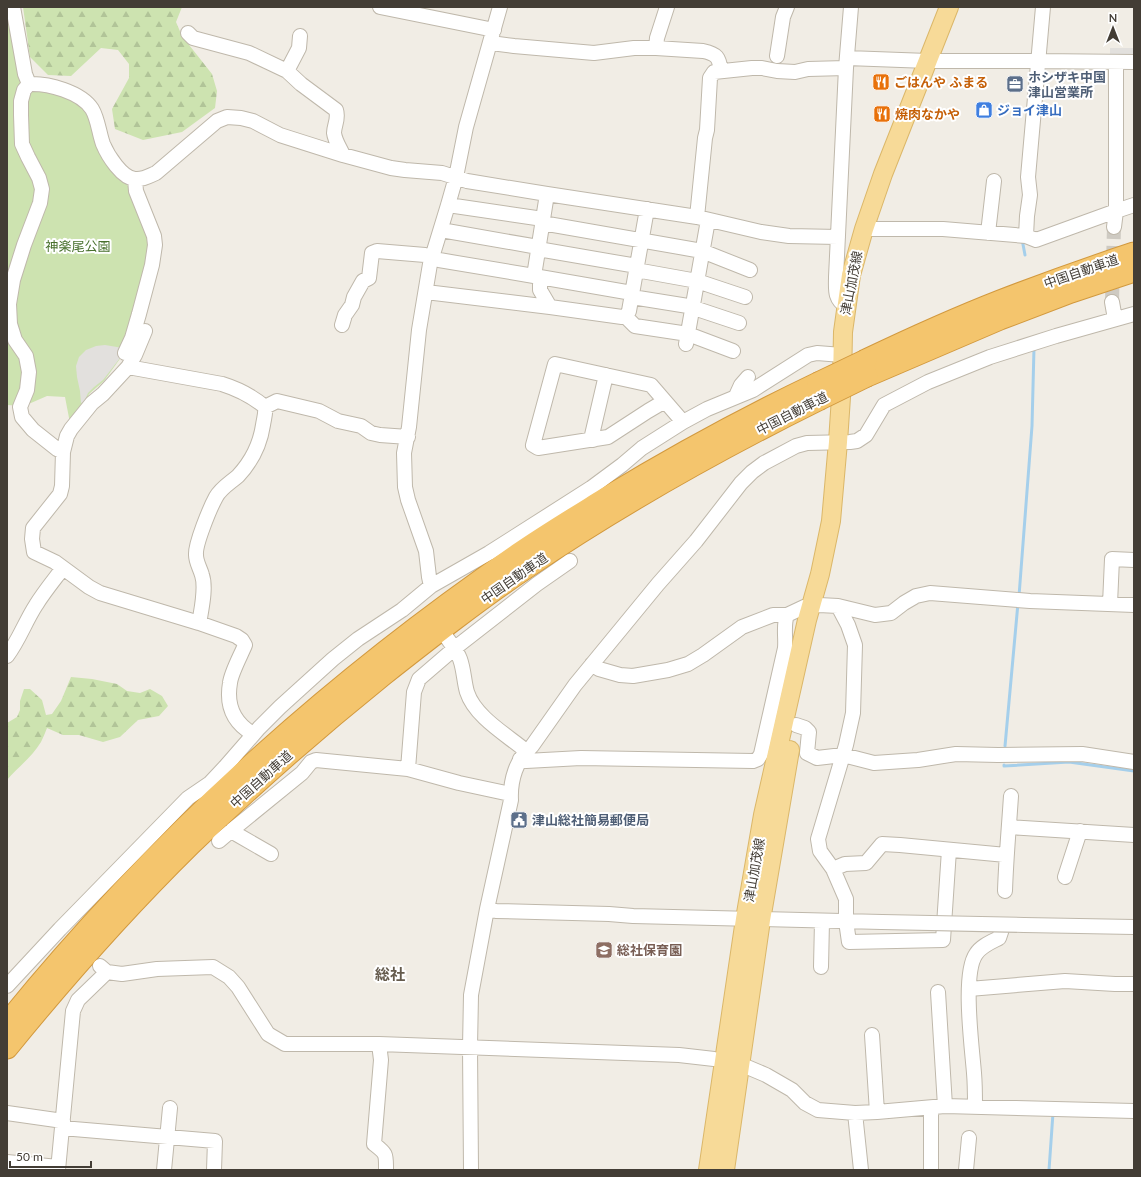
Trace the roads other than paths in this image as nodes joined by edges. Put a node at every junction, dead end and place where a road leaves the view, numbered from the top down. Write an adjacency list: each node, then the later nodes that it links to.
1 (13, 7): 21 (street)
2 (380, 7): 11 (street)
3 (500, 7): 11 (street)
4 (667, 7): 12 (street)
5 (787, 7): 13 (street)
6 (851, 7): 18 (street)
7 (949, 7): 14 (main road, 津山加茂線)
8 (1043, 7): 15 (street)
9 (188, 33): 19 (street)
10 (300, 36): 19 (street)
11 (492, 36): 12 (street); 23 (street)
12 (656, 48): 20 (street)
13 (777, 56)
14 (928, 61): 15 (street); 18 (street); 34 (main road, 津山加茂線)
15 (1038, 61): 16 (street); 37 (street)
16 (1116, 62): 17 (street); 30 (street)
17 (1134, 62)
18 (847, 63): 20 (street); 38 (street)
19 (287, 70): 22 (street)
20 (722, 71): 31 (street)
21 (29, 84): 24 (street); 78 (street)
22 (343, 155): 23 (street); 24 (street)
23 (456, 177): 26 (street); 27 (street)
24 (135, 179): 73 (street)
25 (994, 181): 36 (street)
26 (547, 194): 29 (street); 32 (street)
27 (448, 205): 32 (street); 35 (street)
28 (1134, 205): 30 (street)
29 (647, 209): 31 (street); 39 (street)
30 (1116, 211): 33 (street); 37 (street)
31 (702, 218): 38 (street); 41 (street)
32 (543, 221): 39 (street); 40 (street)
33 (1114, 227)
34 (864, 228): 36 (street); 53 (main road, 津山加茂線)
35 (441, 230): 40 (street); 43 (street)
36 (988, 233): 37 (street)
37 (1026, 236)
38 (838, 237): 53 (street)
39 (642, 240): 41 (street); 44 (street)
40 (538, 248): 44 (street); 47 (street)
41 (702, 251): 45 (street); 48 (street)
42 (1134, 253): 66 (highway, 中国自動車道)
43 (432, 257): 47 (street); 49 (street); 60 (street)
44 (637, 268): 48 (street); 50 (street)
45 (750, 270)
46 (1134, 271): 66 (highway, 中国自動車道)
47 (537, 277): 50 (street); 54 (street)
48 (697, 281): 51 (street); 55 (street)
49 (426, 292): 54 (street); 75 (street)
50 (632, 295): 55 (street); 57 (street)
51 (745, 297)
52 (1112, 302): 58 (street)
53 (846, 306): 64 (main road, 津山加茂線)
54 (550, 307): 57 (street)
55 (692, 308): 59 (street); 62 (street)
56 (1134, 314): 58 (street)
57 (626, 317): 62 (street)
58 (1115, 319): 77 (street)
59 (739, 324)
60 (342, 325)
61 (145, 331): 65 (street)
62 (687, 339): 63 (street)
63 (733, 351)
64 (842, 355): 70 (street); 77 (main road, 津山加茂線)
65 (128, 367): 72 (street); 73 (street)
66 (866, 368): 69 (highway, 中国自動車道, bridge)
67 (606, 375): 71 (street); 76 (street); 76 (street)
68 (748, 377): 70 (street)
69 (818, 391): 122 (highway, 中国自動車道); 126 (highway, 中国自動車道)
70 (736, 396): 74 (street)
71 (665, 401): 74 (street); 76 (street)
72 (265, 406): 75 (street); 88 (street)
73 (86, 410): 78 (street)
74 (683, 422): 82 (street)
75 (408, 436): 82 (street)
76 (593, 440)
77 (838, 442): 85 (main road, 津山加茂線); 91 (street)
78 (63, 452): 81 (street)
79 (1134, 560): 83 (street)
80 (570, 562): 89 (street)
81 (63, 568): 88 (street); 90 (street)
82 (431, 586): 93 (street)
83 (1110, 604): 84 (street); 86 (street)
84 (1134, 605)
85 (815, 606): 86 (street); 87 (street); 92 (main road, 津山加茂線); 112 (main road, 津山加茂線)
86 (838, 606): 95 (street)
87 (787, 614): 91 (street); 94 (street)
88 (199, 623): 93 (street)
89 (451, 643): 94 (street); 97 (street)
90 (7, 656)
91 (592, 664): 94 (street)
92 (796, 725): 95 (street); 112 (main road, 津山加茂線)
93 (261, 733): 119 (street)
94 (523, 755): 98 (street)
95 (843, 755): 96 (street); 108 (street)
96 (1134, 762)
97 (408, 769): 98 (street); 101 (street)
98 (510, 794): 111 (street)
99 (1011, 796): 100 (street)
100 (1009, 827): 102 (street); 107 (street)
101 (232, 830): 104 (street); 106 (street)
102 (1080, 831): 103 (street); 109 (street)
103 (1134, 835)
104 (219, 841)
105 (949, 850): 107 (street); 108 (street); 114 (street)
106 (271, 854)
107 (1006, 855): 110 (street)
108 (833, 869): 114 (street)
109 (1065, 877)
110 (1005, 891)
111 (487, 909): 112 (street); 125 (street)
112 (753, 919): 113 (street); 127 (main road, 津山加茂線)
113 (822, 921): 114 (street); 117 (street)
114 (846, 921): 115 (street, bridge)
115 (1134, 927)
116 (1002, 929): 120 (street)
117 (821, 967)
118 (1134, 984): 120 (street)
119 (7, 986)
120 (969, 989): 129 (street)
121 (938, 992): 128 (street)
122 (7, 1023)
123 (872, 1035): 132 (street)
124 (379, 1044): 125 (street); 135 (street); 142 (street)
125 (470, 1047): 127 (street); 143 (street)
126 (7, 1048)
127 (732, 1063): 134 (street); 144 (main road, 津山加茂線); 145 (main road, 津山加茂線)
128 (938, 1107): 129 (street); 132 (street); 147 (street)
129 (975, 1107): 131 (street)
130 (170, 1108): 136 (street)
131 (1134, 1111)
132 (877, 1112): 134 (street)
133 (7, 1113): 135 (street)
134 (855, 1113): 146 (street)
135 (63, 1125): 136 (street); 139 (street)
136 (167, 1137): 140 (street); 141 (street)
137 (969, 1138): 148 (street)
138 (7, 1162): 139 (street)
139 (58, 1168)
140 (164, 1170)
141 (214, 1170)
142 (386, 1170)
143 (471, 1170)
144 (708, 1170)
145 (724, 1170)
146 (861, 1170)
147 (931, 1170)
148 (966, 1170)

